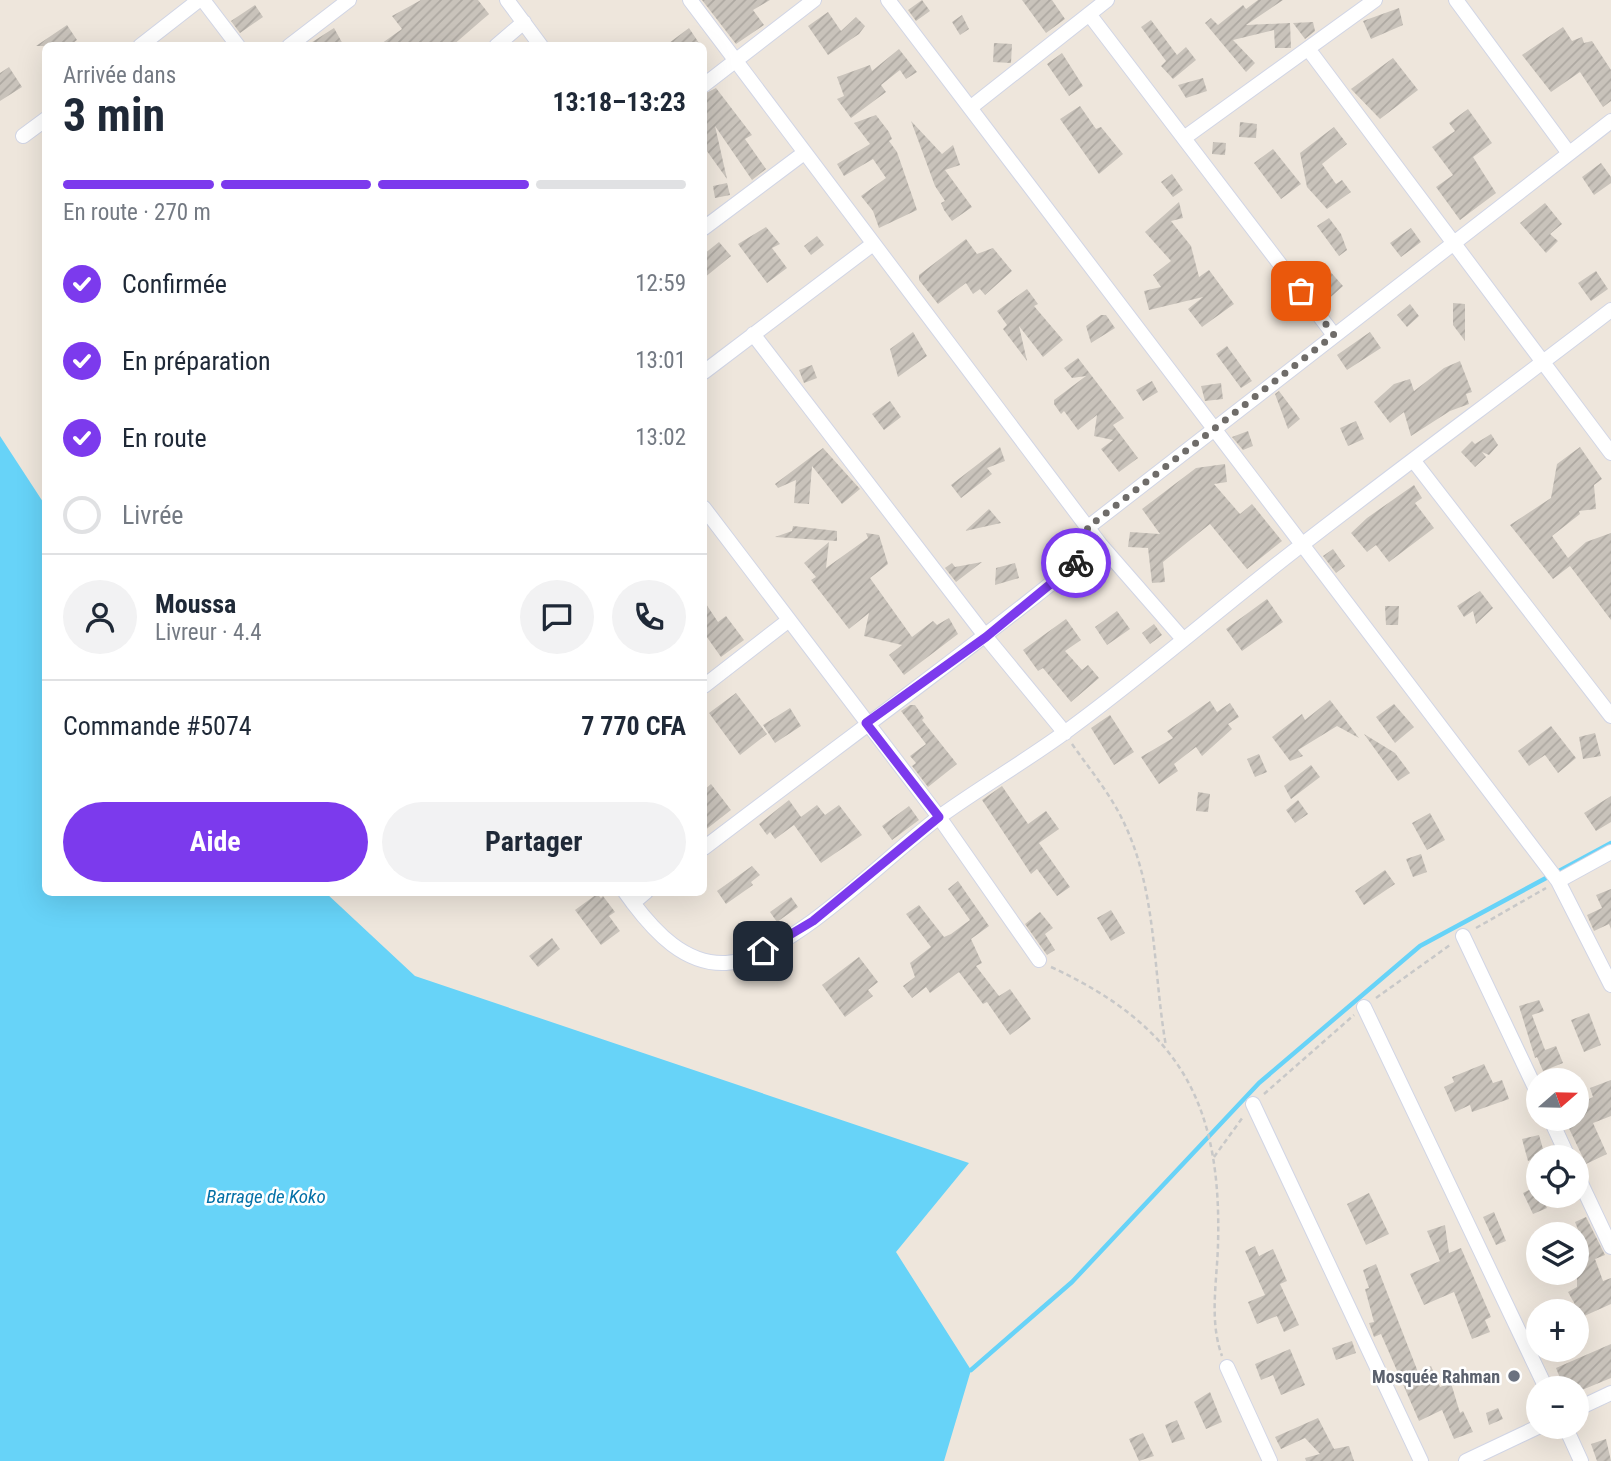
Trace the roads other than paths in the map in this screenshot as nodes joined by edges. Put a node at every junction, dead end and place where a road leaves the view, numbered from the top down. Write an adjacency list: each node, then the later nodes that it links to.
1 (201, 0): 12 (street); 13 (street)
2 (349, 0): 14 (street)
3 (507, 0): 11 (street)
4 (690, 0): 18 (street)
5 (814, 0): 18 (street)
6 (888, 0): 20 (street)
7 (1107, 0): 10 (street)
8 (1375, 0): 17 (street)
9 (1456, 0): 25 (street)
10 (1089, 14): 20 (street); 24 (street)
11 (524, 22): 15 (street); 16 (street)
12 (145, 42)
13 (235, 42)
14 (294, 42)
15 (501, 42)
16 (538, 42)
17 (1309, 50): 24 (street); 28 (street)
18 (734, 61): 19 (street); 26 (street)
19 (707, 83)
20 (970, 108): 35 (street)
21 (1611, 121): 25 (street)
22 (42, 122): 23 (street)
23 (23, 136)
24 (1184, 138): 32 (street)
25 (1568, 152): 28 (street)
26 (804, 153): 27 (street); 29 (street)
27 (707, 226)
28 (1453, 242): 32 (street); 33 (street)
29 (873, 244): 31 (street); 39 (street)
30 (1611, 310): 33 (street)
31 (753, 334): 34 (street); 43 (street)
32 (1334, 335): 35 (street)
33 (1542, 363): 36 (street); 37 (street)
34 (707, 370)
35 (1213, 430): 39 (street); 41 (street)
36 (1611, 453)
37 (1413, 460): 41 (street); 46 (street)
38 (707, 512): 42 (street)
39 (1087, 528): 40 (street)
40 (1100, 544): 43 (street); 44 (street)
41 (1301, 545): 44 (street); 52 (street)
42 (789, 620): 45 (street); 47 (street)
43 (986, 637): 47 (street); 48 (street)
44 (1182, 638): 48 (street)
45 (707, 684)
46 (1611, 716)
47 (866, 723): 49 (street); 50 (street)
48 (1065, 733): 49 (street)
49 (939, 817): 53 (street); 55 (street)
50 (707, 846)
51 (1611, 852): 52 (street)
52 (1558, 881): 56 (street)
53 (629, 897)
54 (1463, 936): 58 (street)
55 (1040, 960)
56 (1611, 985)
57 (1364, 1007): 63 (street)
58 (1526, 1069)
59 (1253, 1104): 69 (street)
60 (1589, 1200): 61 (street)
61 (1611, 1247)
62 (1227, 1367): 68 (street)
63 (1540, 1376)
64 (1611, 1392): 65 (street)
65 (1589, 1403)
66 (1526, 1433): 70 (street)
67 (1571, 1439): 71 (street)
68 (1269, 1461)
69 (1422, 1461)
70 (1466, 1461)
71 (1581, 1461)

